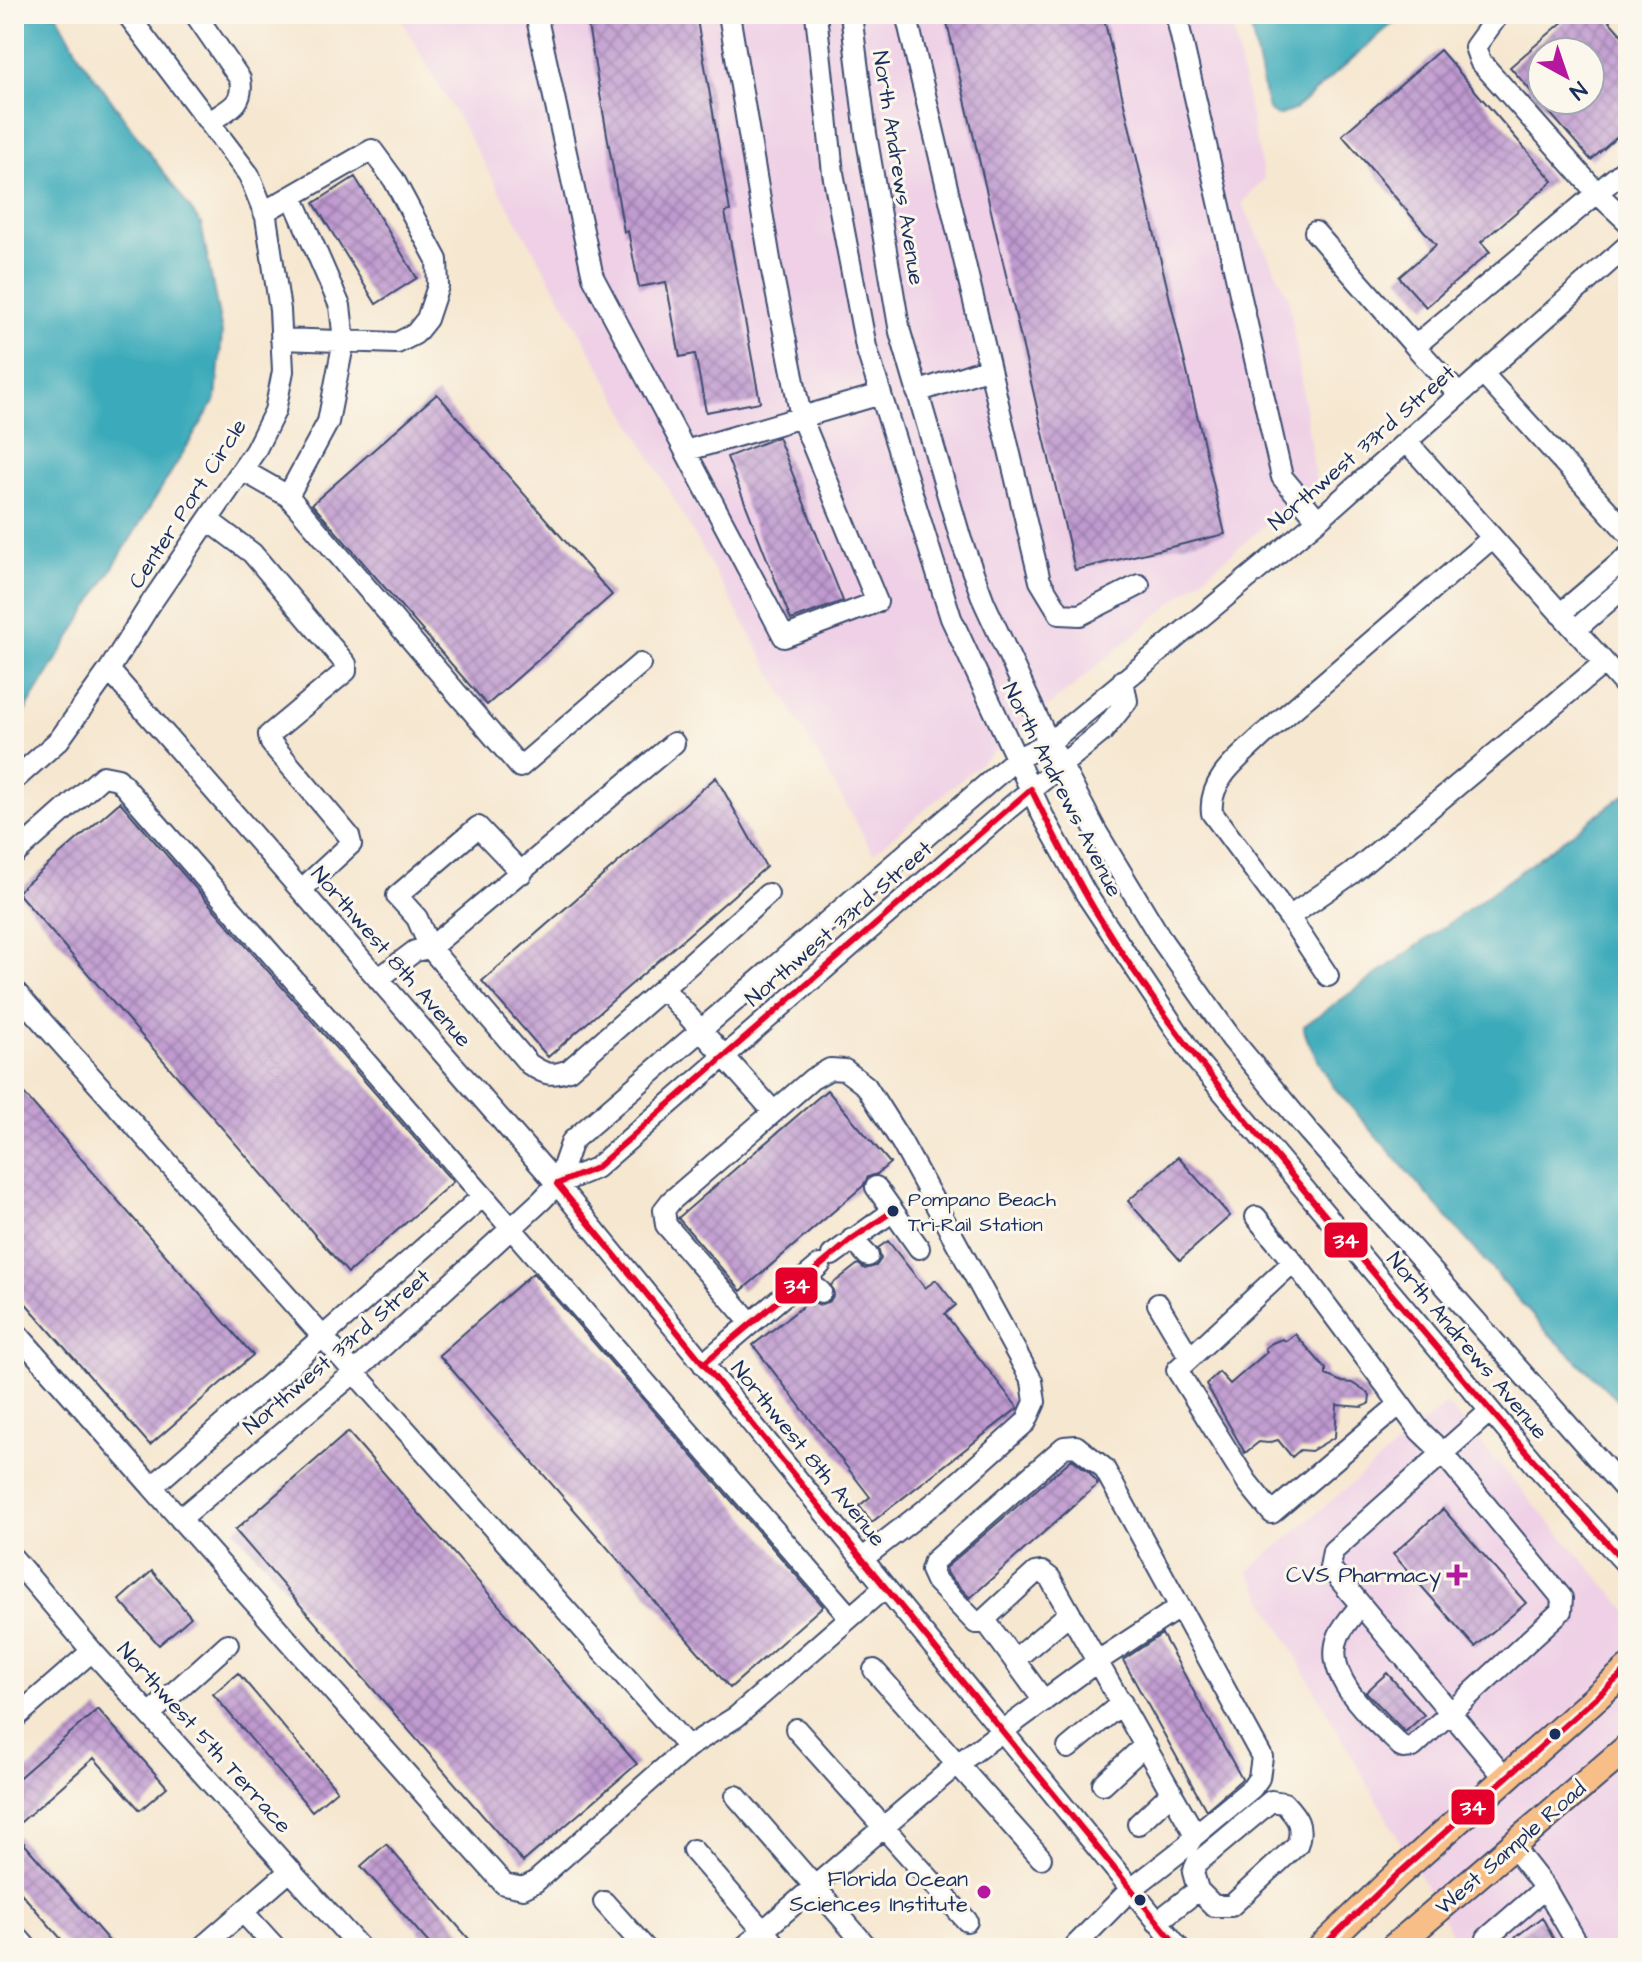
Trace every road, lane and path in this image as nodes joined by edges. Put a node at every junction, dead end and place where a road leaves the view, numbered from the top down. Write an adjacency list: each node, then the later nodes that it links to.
1 (127, 14): 10 (street, Center Port Circle)
2 (195, 14): 10 (street)
3 (536, 14): 28 (street)
4 (729, 14): 26 (street)
5 (816, 14): 24 (street, North Andrews Avenue)
6 (851, 14): 23 (street, North Andrews Avenue)
7 (906, 14): 21 (street)
8 (1176, 14): 32 (street)
9 (1499, 14): 12 (street)
10 (209, 122): 14 (street, Center Port Circle)
11 (1628, 167): 12 (street)
12 (1598, 194): 15 (street); 20 (street)
13 (292, 196): 14 (street); 19 (street); 19 (street)
14 (264, 212): 18 (street, Center Port Circle)
15 (1628, 222)
16 (1315, 232): 20 (street)
17 (1628, 245): 22 (street, Northwest 33rd Street)
18 (281, 339): 19 (street); 29 (street, Center Port Circle)
19 (344, 340): 30 (street)
20 (1415, 346): 25 (street)
21 (989, 368): 23 (street); 37 (street)
22 (1483, 374): 25 (street, Northwest 33rd Street); 33 (street)
23 (917, 392): 45 (street, North Andrews Avenue)
24 (881, 394): 26 (street); 47 (street, North Andrews Avenue)
25 (1459, 395): 27 (street, Northwest 33rd Street)
26 (801, 417): 28 (street); 28 (street)
27 (1407, 442): 32 (street, Northwest 33rd Street); 34 (street)
28 (685, 451)
29 (242, 470): 30 (street); 31 (street, Center Port Circle)
30 (288, 496): 41 (street)
31 (208, 520): 42 (street, Center Port Circle); 53 (street)
32 (1318, 520): 43 (street, Northwest 33rd Street)
33 (1626, 527)
34 (1492, 538): 38 (street); 55 (street)
35 (1628, 556): 38 (street)
36 (1628, 584): 39 (street)
37 (1139, 585)
38 (1560, 614): 39 (street)
39 (1575, 630): 40 (street)
40 (1604, 663): 44 (street); 55 (street)
41 (640, 664)
42 (109, 670): 49 (street, Center Port Circle); 53 (street, Northwest 8th Avenue)
43 (1123, 680): 45 (street, Northwest 33rd Street); 48 (street, Northwest 33rd Street)
44 (1628, 689)
45 (1050, 742): 47 (street, Northwest 33rd Street); 48 (street, North Andrews Avenue)
46 (674, 743): 52 (street)
47 (1016, 759): 50 (street, North Andrews Avenue); 61 (street, Northwest 33rd Street)
48 (1062, 766): 50 (street, Northwest 33rd Street); 86 (street, North Andrews Avenue)
49 (14, 780)
50 (1031, 789): 62 (street, Northwest 33rd Street); 84 (street, North Andrews Avenue)
51 (14, 855): 66 (street)
52 (522, 873): 56 (street); 56 (street)
53 (301, 890): 58 (street, Northwest 8th Avenue)
54 (768, 894): 59 (street)
55 (1289, 917): 57 (street)
56 (430, 948): 58 (street); 59 (street)
57 (1328, 976)
58 (378, 979): 64 (street, Northwest 8th Avenue)
59 (663, 988): 61 (street)
60 (14, 990): 79 (street)
61 (701, 1031): 62 (street); 64 (street, Northwest 33rd Street)
62 (724, 1056): 63 (street); 64 (street, Northwest 33rd Street)
63 (773, 1111): 77 (street); 90 (street)
64 (557, 1184): 69 (street, Northwest 33rd Street); 81 (street, Northwest 8th Avenue)
65 (876, 1187): 67 (street)
66 (483, 1196): 69 (street); 79 (street)
67 (893, 1211): 70 (street); 71 (street)
68 (1256, 1217): 73 (street)
69 (513, 1227): 82 (street, Northwest 33rd Street); 96 (street)
70 (852, 1239): 72 (street); 74 (street)
71 (919, 1248)
72 (868, 1256)
73 (1293, 1262): 80 (street); 83 (street)
74 (819, 1266): 75 (street); 77 (street)
75 (821, 1292)
76 (1158, 1304): 80 (street)
77 (751, 1323): 81 (street)
78 (14, 1330): 87 (street)
79 (324, 1337): 82 (street); 87 (street)
80 (1190, 1358): 83 (street)
81 (703, 1364): 90 (street, Northwest 8th Avenue)
82 (355, 1372): 88 (street, Northwest 33rd Street); 112 (street)
83 (1400, 1404): 85 (street)
84 (1490, 1411): 85 (street); 91 (street, North Andrews Avenue)
85 (1442, 1452): 93 (street); 106 (street)
86 (1624, 1481)
87 (152, 1487): 88 (street)
88 (180, 1519): 112 (street)
89 (14, 1559): 99 (street, Northwest 5th Terrace)
90 (862, 1559): 92 (street, Northwest 8th Avenue)
91 (1628, 1566)
92 (885, 1587): 96 (street); 110 (street, Northwest 8th Avenue)
93 (1361, 1605): 106 (street); 106 (street)
94 (1180, 1607): 97 (street); 101 (street); 122 (street)
95 (1070, 1613): 97 (street); 100 (street); 101 (street)
96 (850, 1617): 112 (street)
97 (987, 1623): 100 (street)
98 (228, 1644): 107 (street)
99 (92, 1651): 107 (street, Northwest 5th Terrace); 108 (street)
100 (1014, 1660): 104 (street)
101 (1098, 1661): 104 (street); 105 (street)
102 (1628, 1669): 116 (main road)
103 (874, 1670): 115 (street)
104 (1044, 1701): 110 (street)
105 (1122, 1703): 111 (street); 114 (street)
106 (1451, 1712): 116 (street)
107 (150, 1714): 126 (street, Northwest 5th Terrace)
108 (14, 1719)
109 (796, 1729): 121 (street)
110 (1002, 1732): 115 (street); 129 (street, Northwest 8th Avenue)
111 (1145, 1745): 117 (street); 118 (street)
112 (688, 1747)
113 (1628, 1747): 123 (main road, West Sample Road)
114 (1068, 1748)
115 (956, 1765): 121 (street); 125 (street)
116 (1505, 1778): 147 (main road)
117 (1103, 1784)
118 (1172, 1792): 120 (street); 122 (street)
119 (736, 1796): 127 (street)
120 (1138, 1824)
121 (885, 1826): 127 (street); 133 (street)
122 (1193, 1837): 129 (street)
123 (1513, 1847): 128 (street); 148 (main road, West Sample Road)
124 (693, 1850): 135 (street)
125 (1041, 1858)
126 (291, 1870): 132 (street); 140 (street, Northwest 5th Terrace)
127 (815, 1886): 135 (street); 144 (street)
128 (1545, 1888): 149 (street); 150 (street)
129 (1130, 1890): 134 (street, Northwest 8th Avenue); 145 (street)
130 (1198, 1890): 130 (street); 134 (street)
131 (604, 1902): 141 (street)
132 (243, 1912): 138 (street); 139 (street)
133 (967, 1921)
134 (1157, 1922): 146 (street, Northwest 8th Avenue)
135 (763, 1930): 142 (street); 143 (street)
136 (14, 1933): 137 (street)
137 (27, 1948)
138 (202, 1948)
139 (276, 1948)
140 (360, 1948)
141 (645, 1948)
142 (743, 1948)
143 (778, 1948)
144 (868, 1948)
145 (1073, 1948)
146 (1179, 1948)
147 (1321, 1948)
148 (1393, 1948)
149 (1492, 1948)
150 (1580, 1948)

